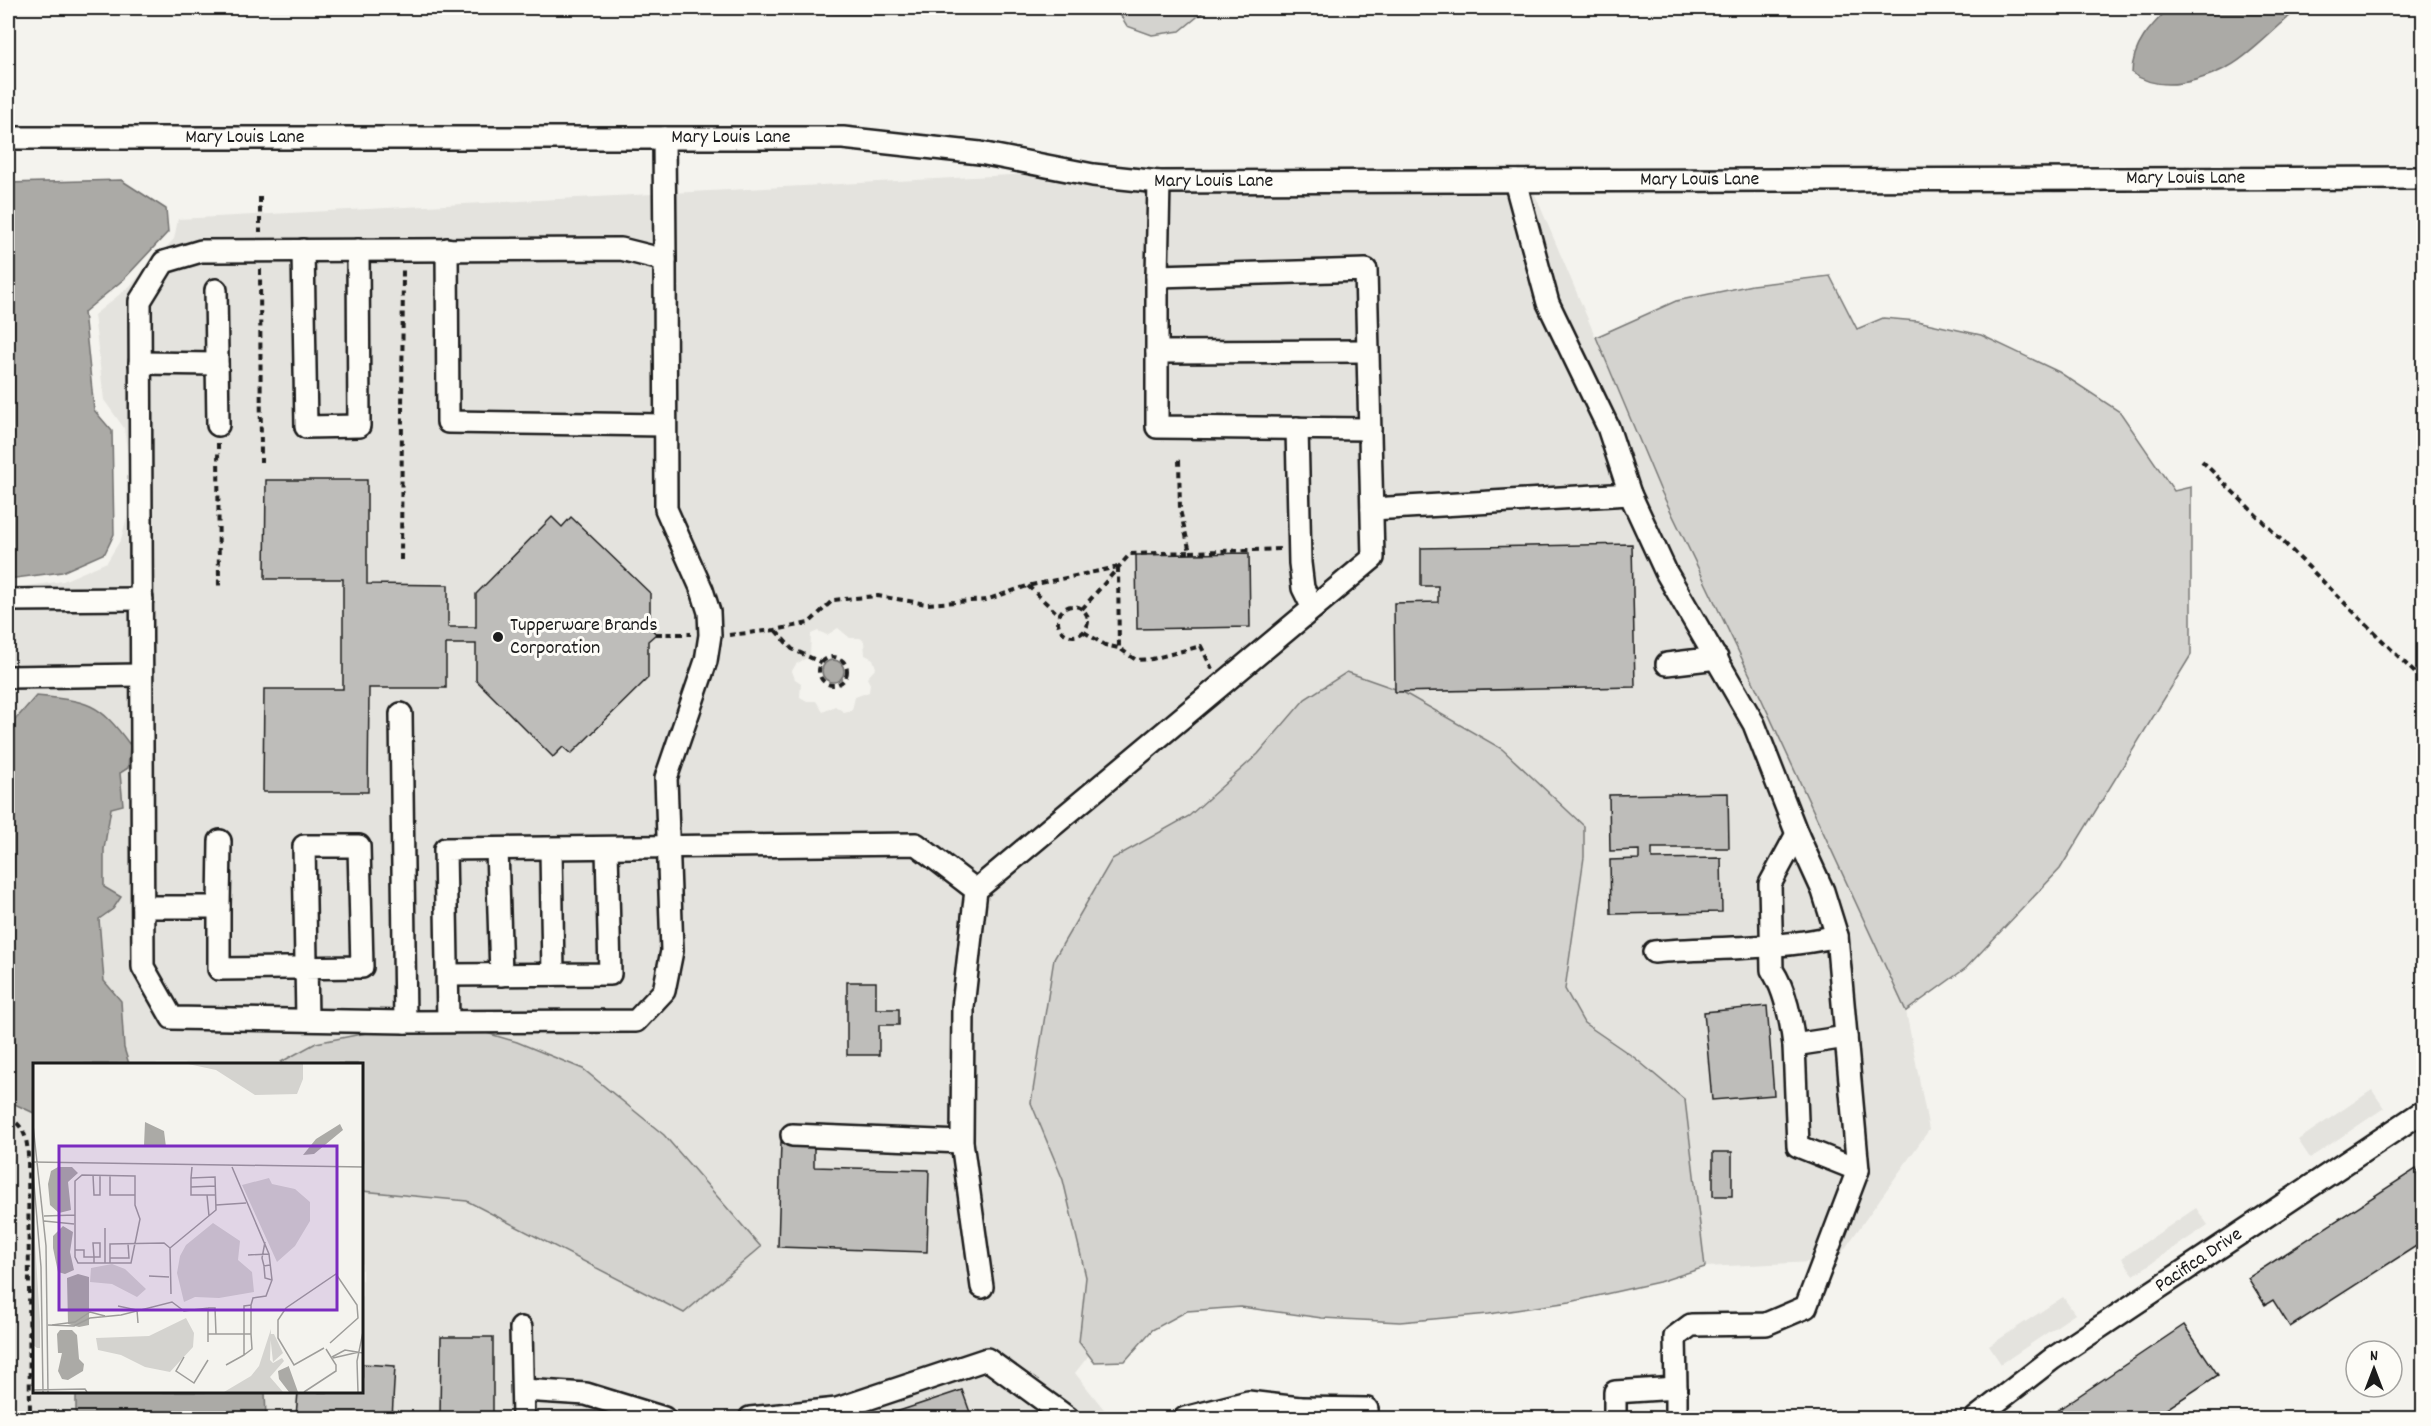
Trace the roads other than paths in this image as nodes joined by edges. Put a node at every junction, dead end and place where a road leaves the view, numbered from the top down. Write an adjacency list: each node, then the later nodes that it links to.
1 (8, 138): 2 (street, Mary Louis Lane)
2 (664, 138): 5 (street, Mary Louis Lane); 9 (street)
3 (2424, 178): 4 (street, Mary Louis Lane)
4 (1515, 181): 5 (street, Mary Louis Lane); 20 (street)
5 (1160, 182): 10 (street)
6 (447, 249): 8 (street); 9 (street); 17 (street)
7 (303, 250): 8 (street); 8 (street); 14 (street)
8 (358, 250)
9 (665, 260): 17 (street)
10 (1157, 276): 12 (street); 13 (street)
11 (216, 290): 15 (street)
12 (1368, 351): 13 (street); 19 (street)
13 (1157, 352): 18 (street)
14 (140, 363): 15 (street); 22 (street)
15 (217, 364): 16 (street)
16 (218, 425)
17 (665, 425): 35 (street)
18 (1297, 428): 19 (street); 24 (street)
19 (1370, 429): 21 (street)
20 (1629, 494): 21 (street); 25 (street)
21 (1372, 509): 24 (street)
22 (142, 599): 23 (street); 27 (street)
23 (8, 600)
24 (1313, 608): 36 (street)
25 (1717, 658): 26 (street); 30 (street)
26 (1667, 664)
27 (140, 675): 28 (street); 37 (street)
28 (8, 677)
29 (401, 714): 48 (street)
30 (1797, 834): 39 (street); 40 (street)
31 (220, 841): 38 (street)
32 (497, 849): 33 (street); 44 (street); 45 (street)
33 (551, 849): 34 (street); 43 (street)
34 (607, 849): 35 (street); 43 (street)
35 (669, 849): 36 (street); 47 (street)
36 (976, 890): 53 (street)
37 (143, 907): 38 (street); 46 (street)
38 (219, 907): 42 (street)
39 (1837, 936): 40 (street); 49 (street)
40 (1770, 946): 41 (street); 50 (street)
41 (1654, 952)
42 (306, 968): 42 (street); 46 (street)
43 (553, 974): 45 (street)
44 (447, 975): 45 (street); 47 (street)
45 (501, 975)
46 (307, 1020): 48 (street)
47 (448, 1021): 48 (street)
48 (405, 1022)
49 (1846, 1037): 50 (street); 54 (street)
50 (1794, 1045): 54 (street)
51 (2424, 1120): 68 (street, Pacifica Drive)
52 (792, 1135): 53 (street)
53 (962, 1142): 55 (street)
54 (1858, 1170): 57 (street)
55 (982, 1287)
56 (521, 1328): 58 (street)
57 (1676, 1388): 66 (street); 67 (street)
58 (522, 1390): 60 (street); 61 (street)
59 (1300, 1413): 64 (street); 65 (street)
60 (523, 1419)
61 (664, 1419)
62 (750, 1419): 63 (street)
63 (1068, 1419)
64 (1185, 1419)
65 (1367, 1419)
66 (1615, 1419)
67 (1676, 1419)
68 (1976, 1419)

